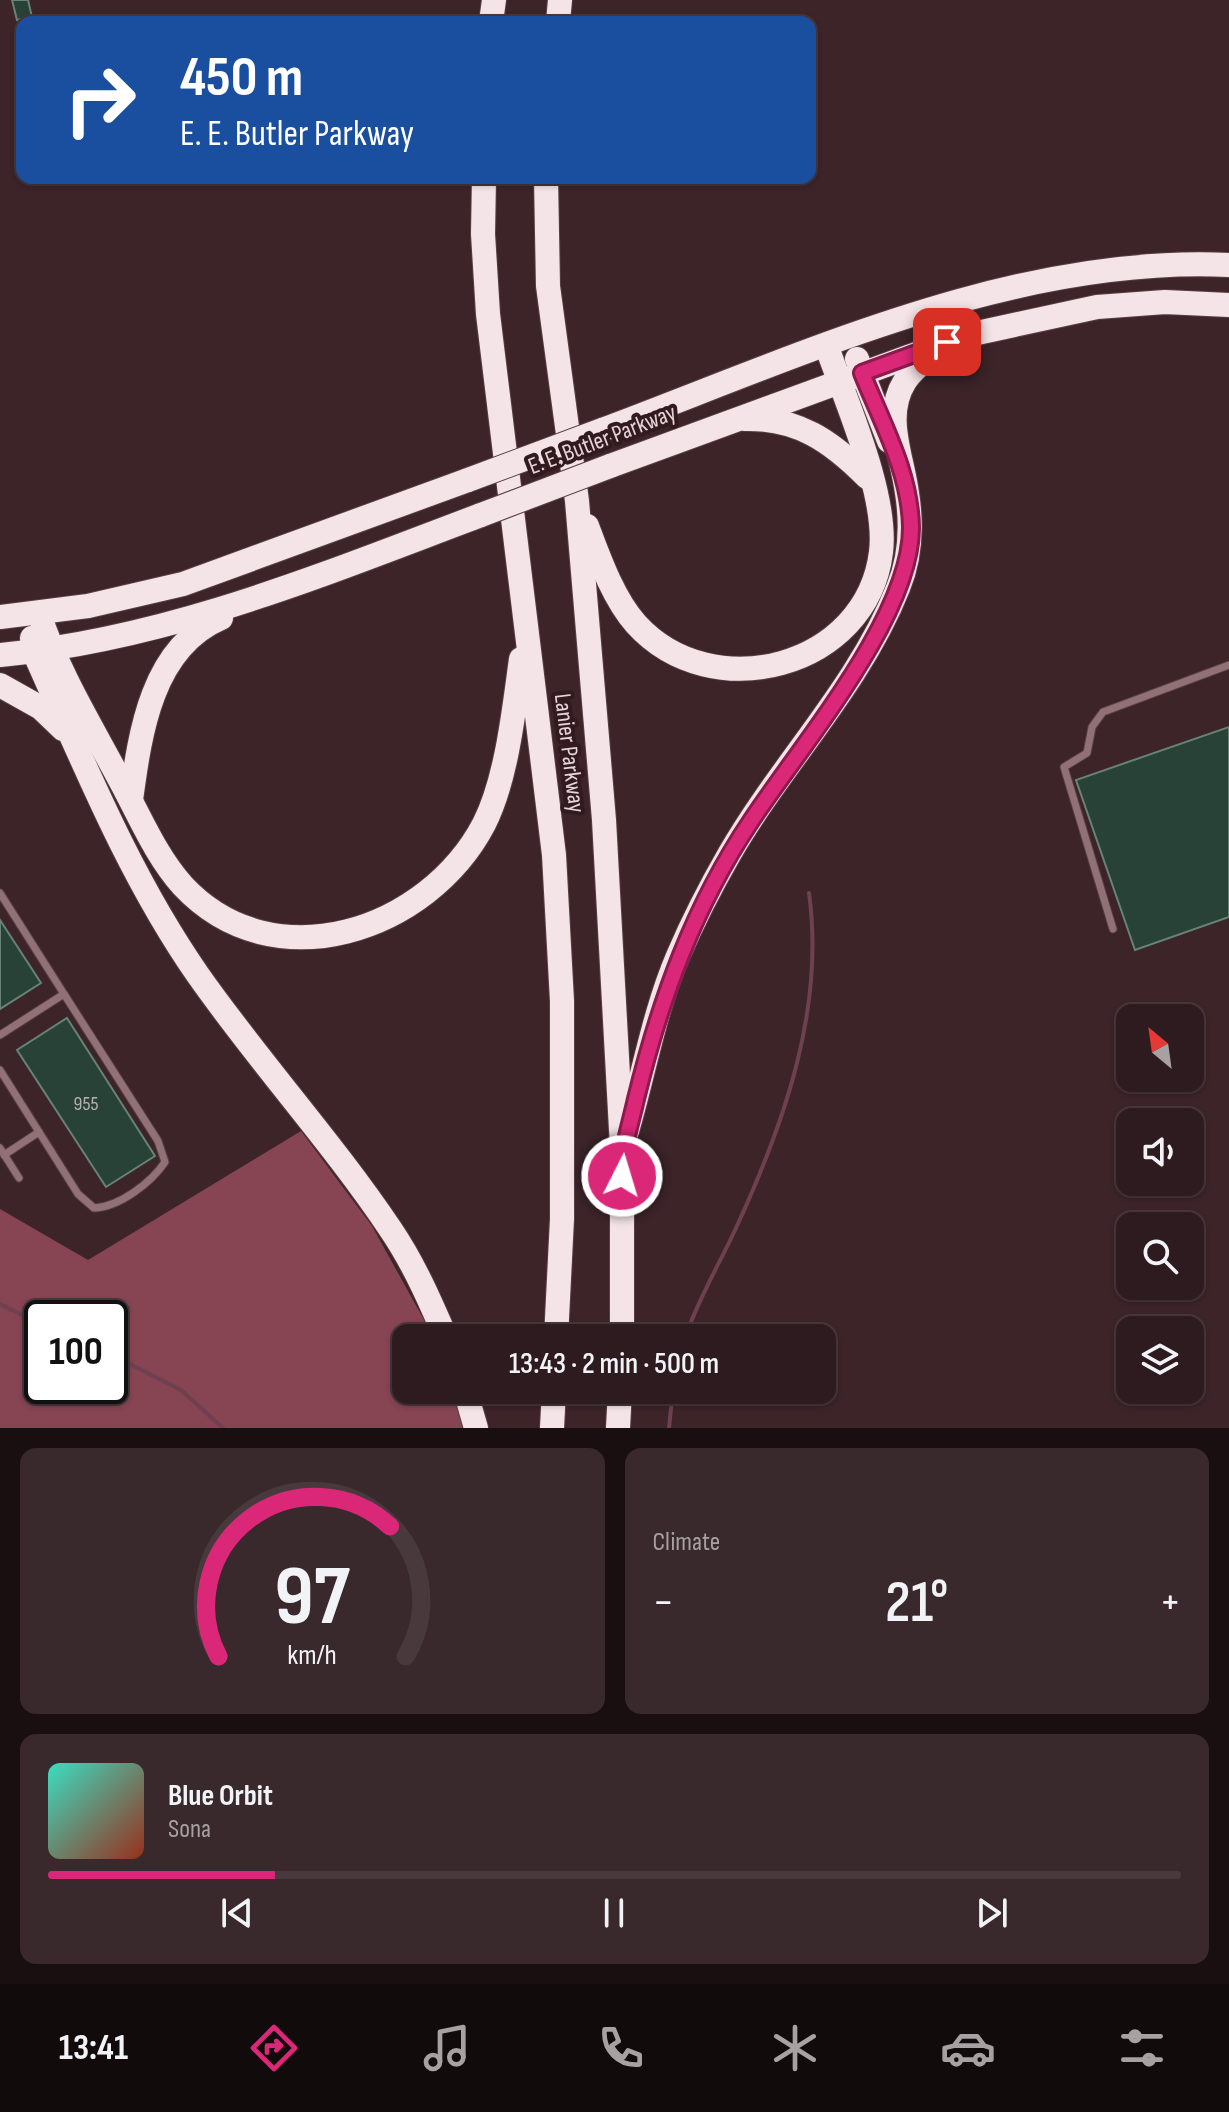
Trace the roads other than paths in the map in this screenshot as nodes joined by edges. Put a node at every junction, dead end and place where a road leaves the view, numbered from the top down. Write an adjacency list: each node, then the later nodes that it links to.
1 (484, 184): 16 (highway, Lanier Parkway)
2 (546, 184): 12 (highway, Lanier Parkway)
3 (1229, 265): 6 (highway, E. E. Butler Parkway)
4 (1229, 305): 5 (highway, E. E. Butler Parkway)
5 (968, 335): 7 (highway, E. E. Butler Parkway); 10 (highway)
6 (838, 342): 7 (highway); 8 (highway); 14 (highway, E. E. Butler Parkway, bridge)
7 (862, 373): 8 (highway, E. E. Butler Parkway); 10 (highway)
8 (839, 381): 9 (highway, E. E. Butler Parkway); 11 (highway)
9 (732, 419): 11 (highway); 13 (highway, E. E. Butler Parkway, bridge)
10 (903, 472): 29 (highway)
11 (871, 480): 12 (highway)
12 (577, 501): 29 (highway, Lanier Parkway)
13 (304, 582): 17 (highway, E. E. Butler Parkway); 22 (highway)
14 (34, 614): 15 (highway, E. E. Butler Parkway); 17 (highway)
15 (0, 617)
16 (525, 625): 22 (highway); 33 (highway, Lanier Parkway)
17 (42, 651): 18 (highway, E. E. Butler Parkway); 21 (highway); 22 (highway)
18 (0, 655)
19 (1229, 665): 24 (lane)
20 (0, 685): 21 (highway)
21 (78, 750): 32 (highway)
22 (131, 800)
23 (0, 893): 25 (lane)
24 (1113, 929)
25 (64, 994): 26 (lane); 28 (lane)
26 (0, 1035)
27 (0, 1070): 28 (lane)
28 (39, 1132): 30 (lane)
29 (622, 1148): 34 (highway, Lanier Parkway)
30 (2, 1151): 31 (lane)
31 (19, 1178)
32 (440, 1324)
33 (557, 1324)
34 (622, 1324)
35 (469, 1404): 38 (highway)
36 (553, 1404): 39 (highway)
37 (619, 1404): 40 (highway)
38 (476, 1428)
39 (552, 1428)
40 (618, 1428)

